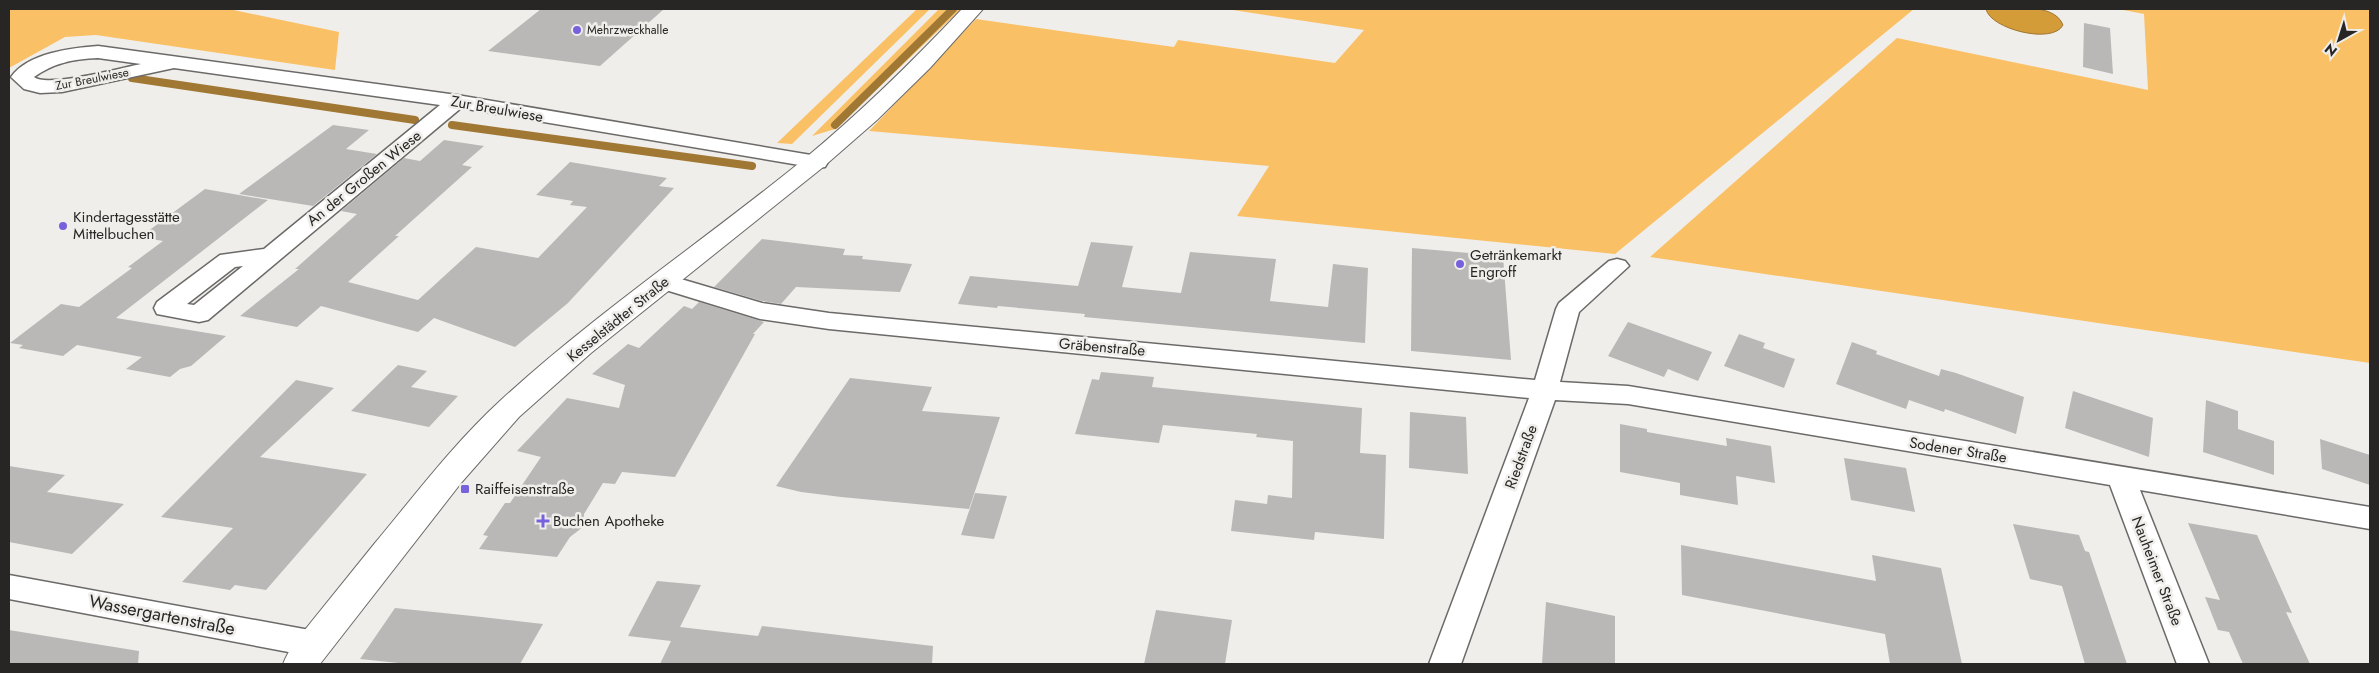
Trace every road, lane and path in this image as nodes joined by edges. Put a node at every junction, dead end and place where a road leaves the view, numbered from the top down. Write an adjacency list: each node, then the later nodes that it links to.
1 (973, 9): 5 (main road, Kesselstädter Straße)
2 (176, 62): 3 (street, Zur Breulwiese); 3 (street, Zur Breulwiese); 4 (street, Zur Breulwiese)
3 (17, 85)
4 (457, 101): 5 (street, Zur Breulwiese); 6 (street, An der Großen Wiese)
5 (817, 162): 8 (main road, Kesselstädter Straße)
6 (271, 255)
7 (1617, 266): 9 (street, Riedstraße)
8 (664, 282): 9 (street, Gräbenstraße); 13 (main road, Kesselstädter Straße)
9 (1545, 390): 10 (street, Sodener Straße); 14 (street, Riedstraße)
10 (2122, 477): 11 (street, Sodener Straße); 15 (street, Nauheimer Straße)
11 (2370, 518)
12 (9, 587): 13 (street, Wassergartenstraße)
13 (307, 654)
14 (1445, 664)
15 (2193, 664)

